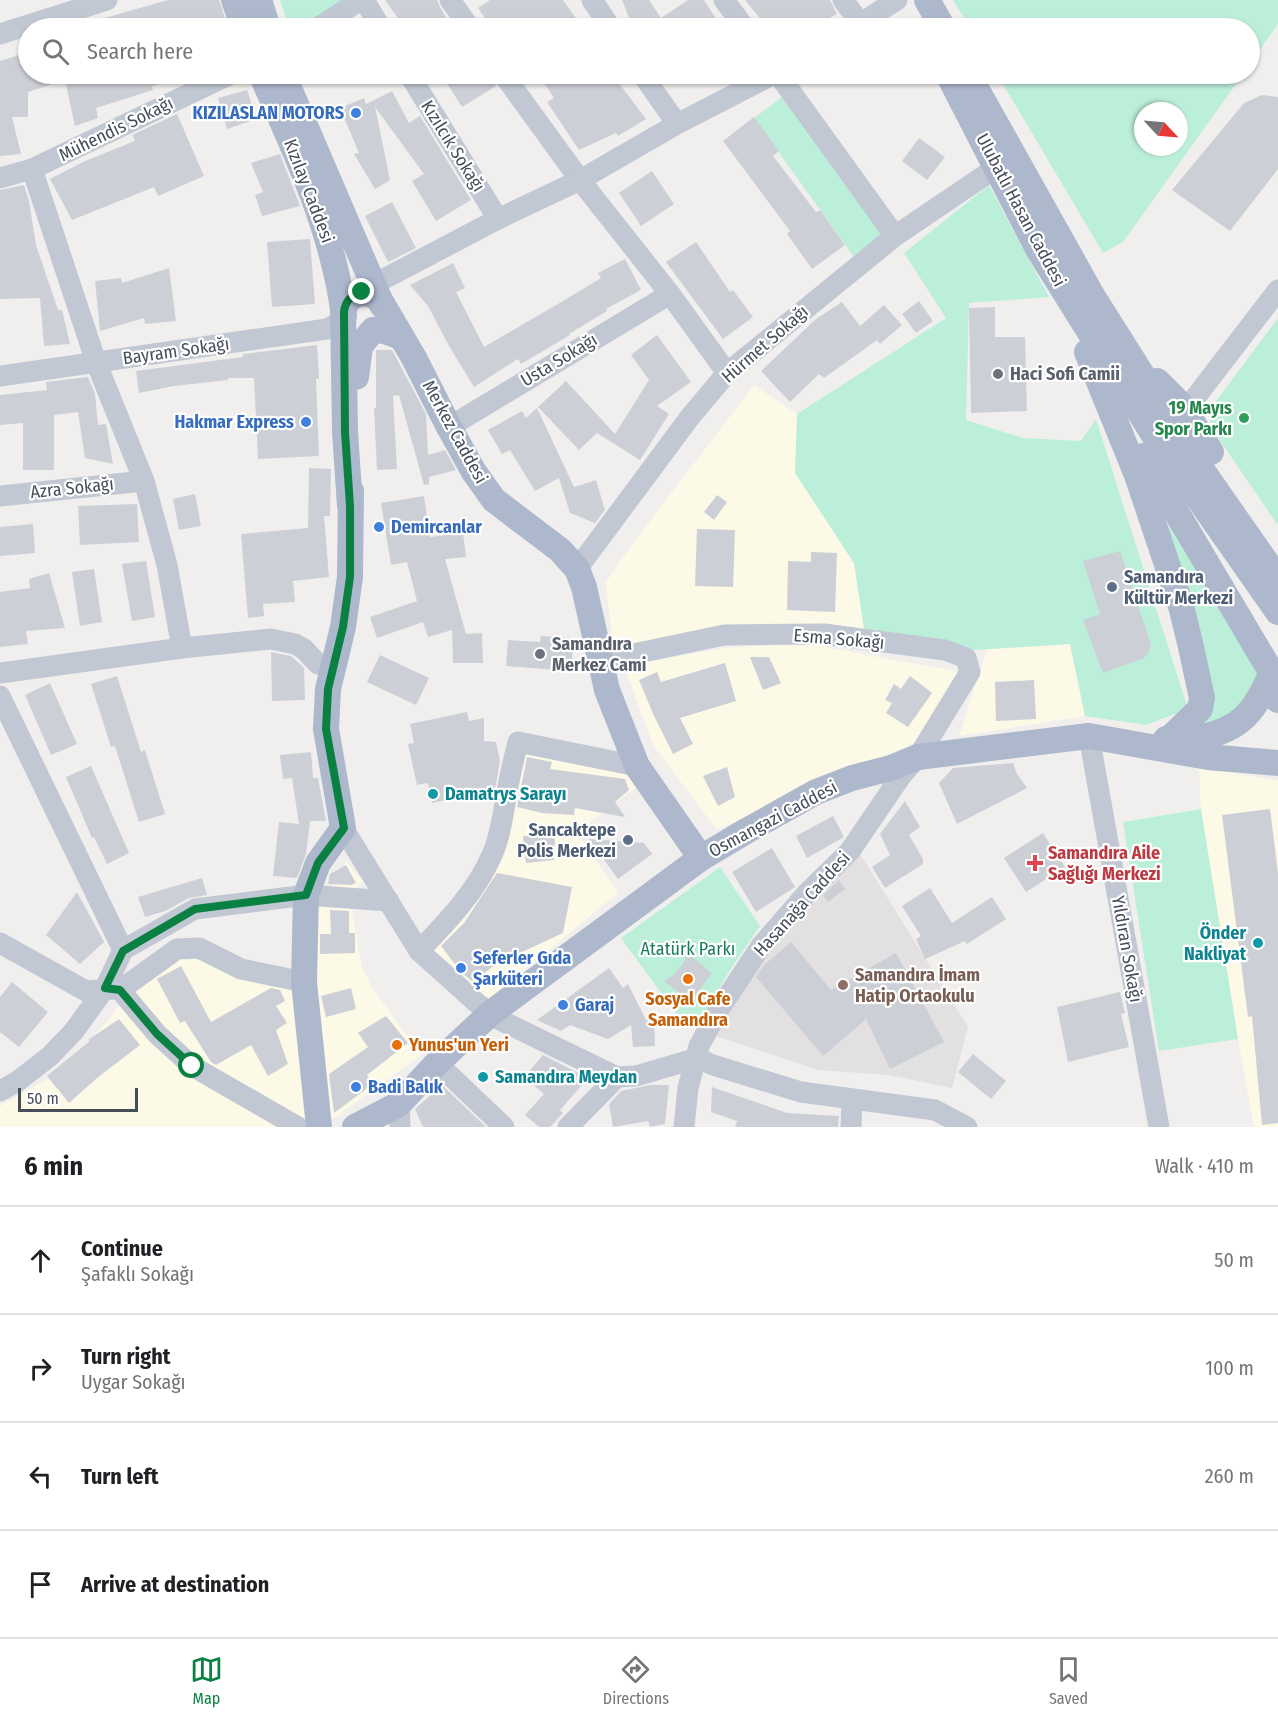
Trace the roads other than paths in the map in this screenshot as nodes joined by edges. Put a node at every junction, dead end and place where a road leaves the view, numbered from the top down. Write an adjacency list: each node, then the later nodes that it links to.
1 (107, 0): 12 (street)
2 (234, 0): 13 (main road)
3 (259, 0): 14 (main road)
4 (362, 0): 15 (street); 16 (street)
5 (450, 0): 17 (street)
6 (592, 0): 18 (street)
7 (724, 0): 19 (street)
8 (843, 0): 20 (street)
9 (897, 0): 21 (street)
10 (909, 0): 22 (main road)
11 (927, 0): 23 (main road)
12 (50, 18)
13 (240, 18)
14 (265, 18)
15 (333, 18)
16 (374, 18)
17 (463, 18)
18 (604, 18)
19 (738, 18)
20 (853, 18)
21 (869, 18)
22 (919, 18)
23 (937, 18)
24 (18, 28): 25 (street)
25 (0, 34)
26 (210, 84): 38 (street, Mühendis Sokağı)
27 (265, 84): 45 (main road, Kızılay Caddesi)
28 (288, 84): 45 (main road, Kızılay Caddesi)
29 (415, 84): 41 (street, Kızılcık Sokağı)
30 (510, 84): 40 (street)
31 (649, 84): 36 (street)
32 (756, 84): 36 (street, Bayram Sokağı)
33 (783, 84): 42 (street)
34 (953, 84): 37 (main road, Ulubatlı Hasan Caddesi)
35 (974, 84): 49 (main road, Ulubatlı Hasan Caddesi)
36 (677, 124): 40 (street, Bayram Sokağı)
37 (997, 167): 42 (street, Hürmet Sokağı); 43 (main road, Ulubatlı Hasan Caddesi)
38 (32, 170): 39 (street, Mühendis Sokağı); 50 (street)
39 (0, 178)
40 (580, 180): 41 (street, Bayram Sokağı); 46 (street)
41 (498, 219): 45 (street, Bayram Sokağı)
42 (895, 236): 51 (street, Hürmet Sokağı)
43 (1038, 249): 52 (main road); 62 (main road, Ulubatlı Hasan Caddesi)
44 (1278, 290): 54 (street)
45 (369, 294): 47 (main road); 47 (main road); 48 (main road, Merkez Caddesi); 50 (street, Bayram Sokağı); 58 (main road)
46 (670, 294): 51 (street); 55 (street, Usta Sokağı)
47 (373, 330): 48 (main road); 58 (main road)
48 (401, 337): 55 (main road, Merkez Caddesi)
49 (1121, 344): 54 (main road); 61 (main road, Ulubatlı Hasan Caddesi)
50 (96, 362): 53 (street, Bayram Sokağı); 56 (street)
51 (727, 373): 60 (street, Hürmet Sokağı)
52 (1097, 374): 67 (main road); 71 (main road)
53 (0, 376)
54 (1185, 411): 59 (main road)
55 (448, 427): 60 (main road, Merkez Caddesi)
56 (144, 481): 57 (street, Azra Sokağı); 63 (street)
57 (0, 496)
58 (350, 506): 65 (main road)
59 (1278, 553)
60 (577, 568): 64 (main road, Merkez Caddesi)
61 (1278, 579)
62 (1278, 612)
63 (182, 648): 65 (street); 66 (street)
64 (600, 660): 73 (street, Esma Sokağı); 76 (main road, Merkez Caddesi)
65 (333, 670): 78 (main road)
66 (0, 673)
67 (1270, 674): 69 (main road); 71 (main road)
68 (0, 696): 83 (street)
69 (1278, 700)
70 (1089, 736): 72 (main road, Osmangazi Caddesi); 73 (main road, Osmangazi Caddesi); 102 (street, Yıldıran Sokağı)
71 (1170, 738): 72 (main road)
72 (1139, 745): 74 (main road, Osmangazi Caddesi)
73 (918, 757): 79 (main road, Osmangazi Caddesi); 88 (street, Hasanağa Caddesi)
74 (1208, 757): 75 (main road, Osmangazi Caddesi); 77 (main road)
75 (1278, 763)
76 (637, 766): 79 (main road, Merkez Caddesi); 84 (street)
77 (1278, 770)
78 (344, 828): 80 (main road); 81 (street)
79 (701, 858): 87 (main road, Osmangazi Caddesi)
80 (306, 895): 81 (street); 83 (street); 85 (main road)
81 (388, 901): 84 (street)
82 (0, 943): 86 (street)
83 (123, 951): 86 (street)
84 (419, 951): 87 (street)
85 (304, 982): 86 (street); 95 (main road)
86 (112, 989): 91 (street); 94 (street)
87 (491, 1013): 89 (main road, Osmangazi Caddesi); 90 (street)
88 (697, 1058): 90 (street); 92 (street); 99 (street, Hasanağa Caddesi)
89 (437, 1063): 93 (main road, Osmangazi Caddesi); 97 (street)
90 (617, 1077): 98 (street)
91 (0, 1091)
92 (852, 1099): 100 (street); 101 (street)
93 (400, 1115): 96 (main road, Osmangazi Caddesi)
94 (298, 1127)
95 (319, 1127)
96 (355, 1127)
97 (504, 1127)
98 (568, 1127)
99 (684, 1127)
100 (851, 1127)
101 (967, 1127)
102 (1159, 1127)

